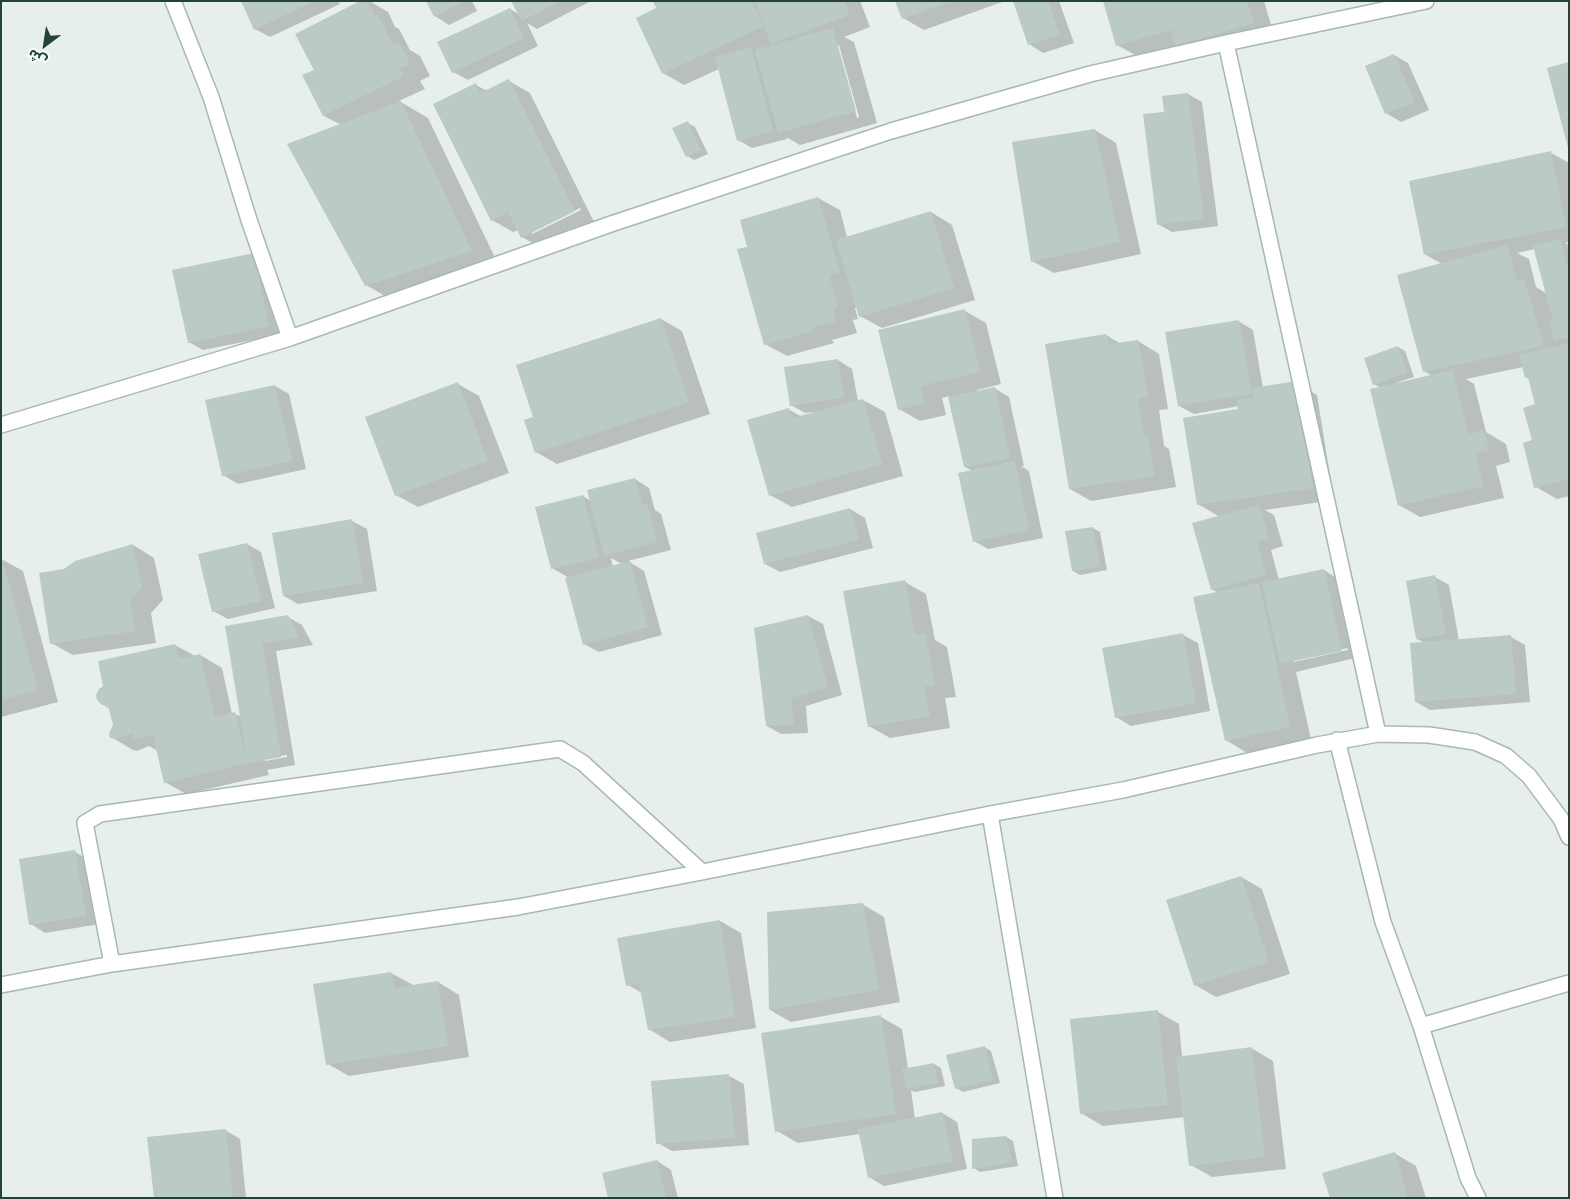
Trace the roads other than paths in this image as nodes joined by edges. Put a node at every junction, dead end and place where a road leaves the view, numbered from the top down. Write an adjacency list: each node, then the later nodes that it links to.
1 (173, 1): 4 (street)
2 (1426, 1): 3 (street)
3 (1226, 43): 4 (street); 6 (street)
4 (290, 338): 5 (street)
5 (1, 425)
6 (1378, 734): 7 (street); 9 (street)
7 (1337, 740): 8 (street); 14 (street)
8 (990, 814): 10 (street); 15 (street)
9 (1569, 837)
10 (702, 872): 11 (street); 11 (street)
11 (112, 964): 13 (street)
12 (1569, 983): 14 (street)
13 (1, 985)
14 (1422, 1026): 16 (street)
15 (1055, 1198)
16 (1478, 1198)

